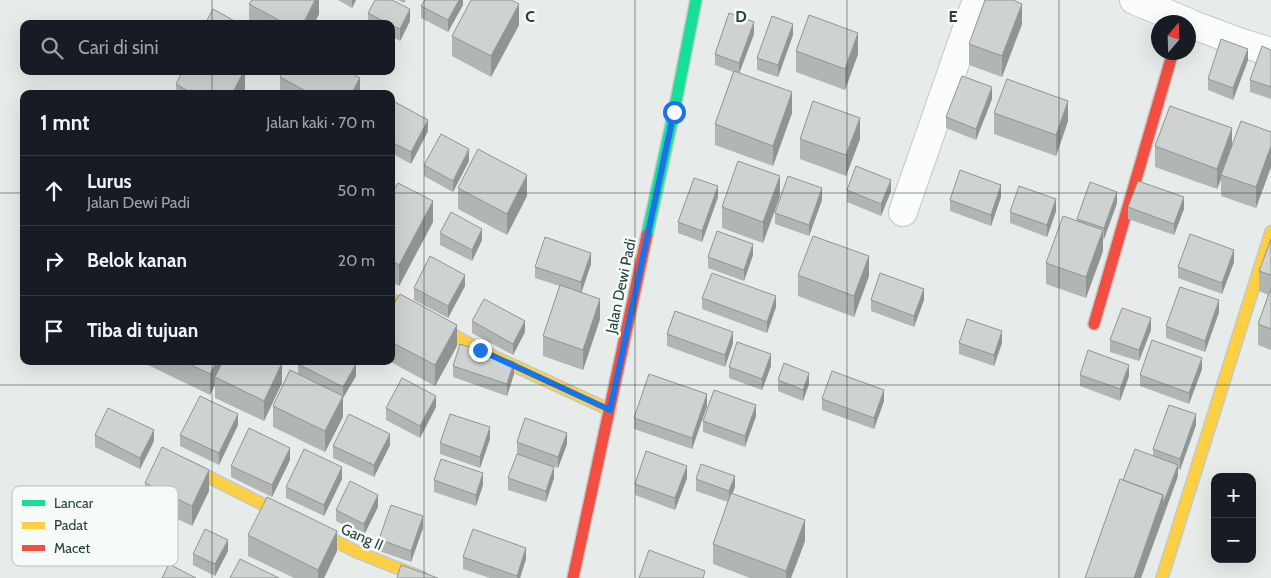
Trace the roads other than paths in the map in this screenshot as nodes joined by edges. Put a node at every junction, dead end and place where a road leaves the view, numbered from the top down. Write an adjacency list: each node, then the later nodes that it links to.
1 (696, 0): 12 (street, Jalan Dewi Padi)
2 (977, 0): 8 (street)
3 (1134, 0): 4 (street)
4 (1169, 15)
5 (1196, 26): 6 (street)
6 (1271, 52)
7 (1171, 60): 11 (street)
8 (903, 212)
9 (1271, 232): 16 (street)
10 (395, 301): 12 (street)
11 (1094, 324)
12 (610, 410): 15 (street, Jalan Dewi Padi)
13 (184, 466): 14 (street, Gang II)
14 (423, 578)
15 (573, 578)
16 (1162, 578)

